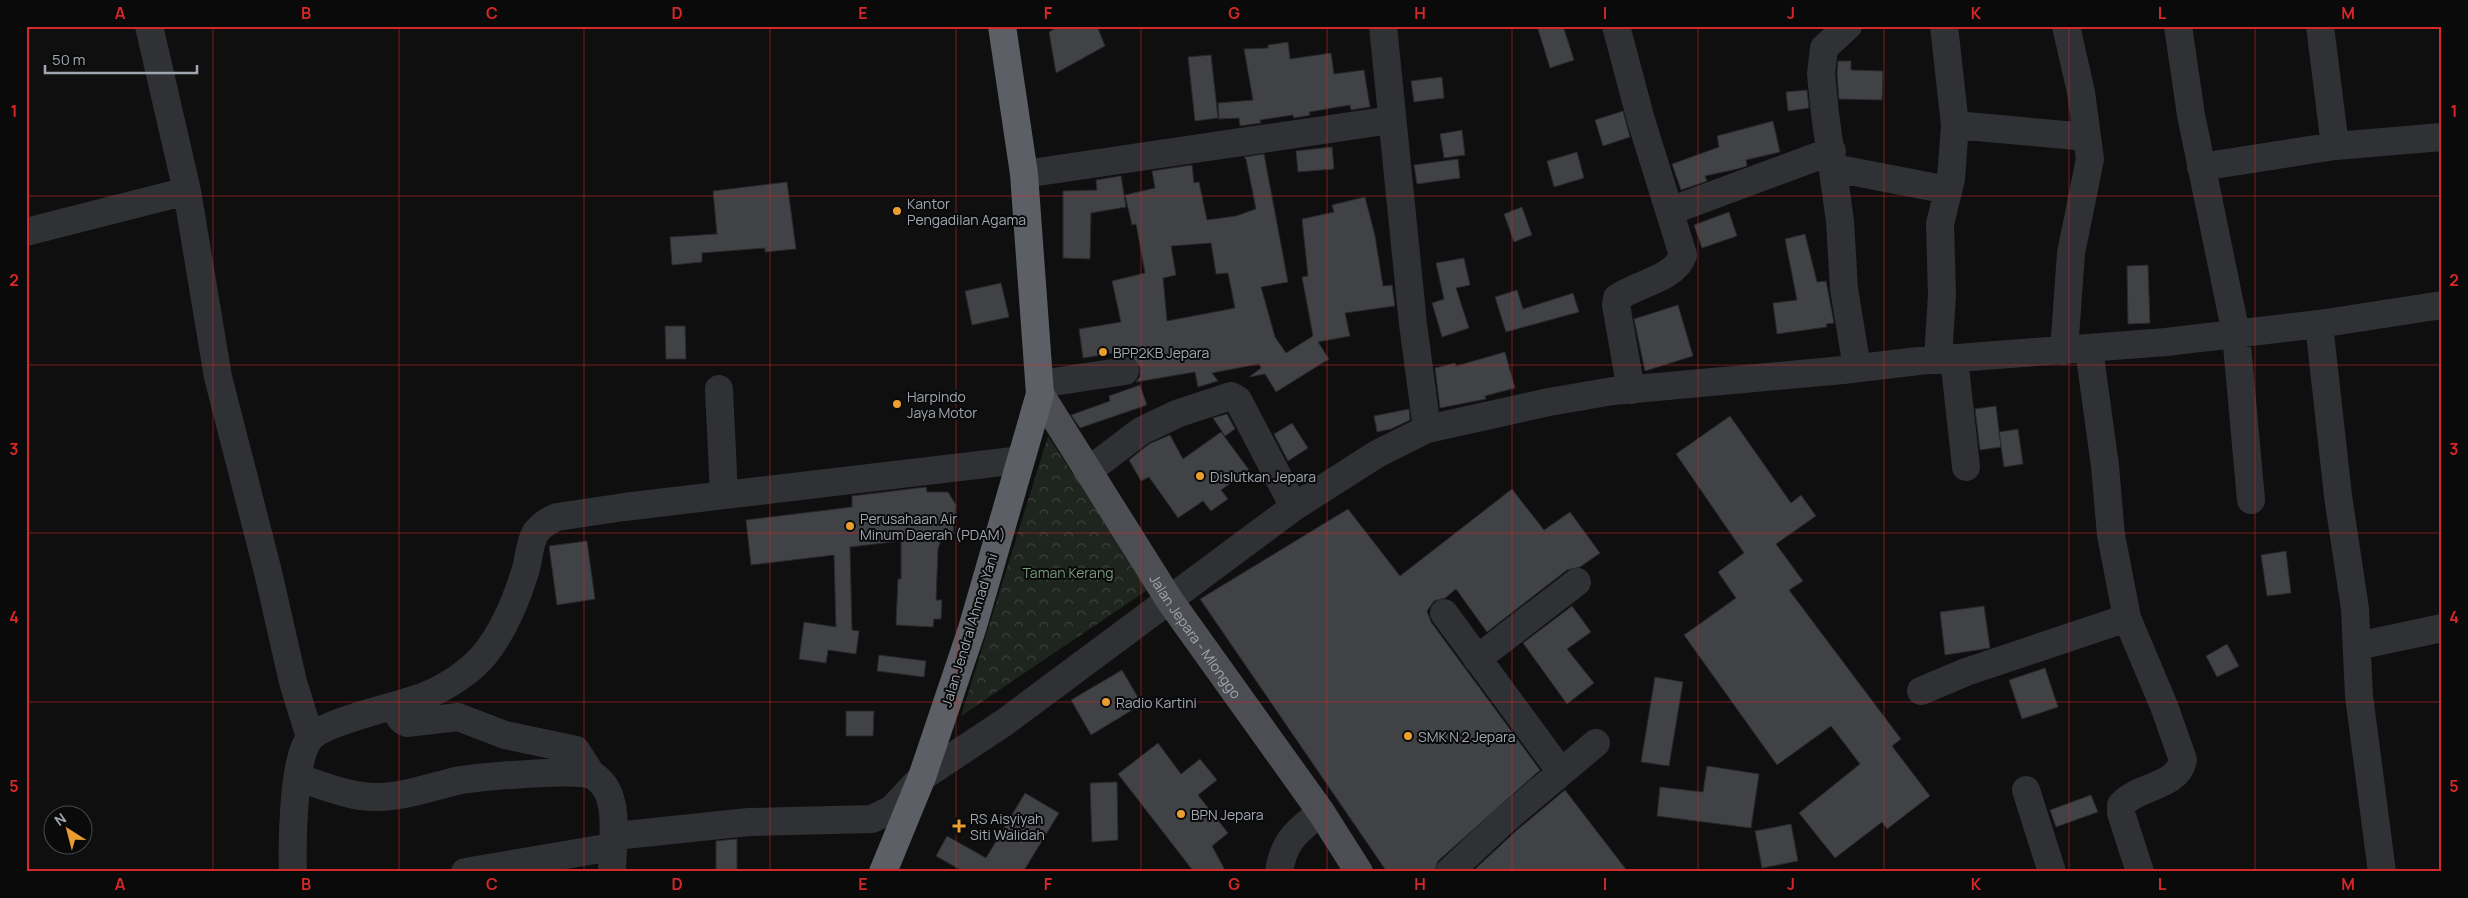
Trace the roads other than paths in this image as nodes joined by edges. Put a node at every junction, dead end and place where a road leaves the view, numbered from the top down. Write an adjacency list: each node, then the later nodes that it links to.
1 (148, 26): 19 (street)
2 (1002, 26): 17 (highway, Jalan Jendral Ahmad Yani)
3 (1383, 26): 10 (street)
4 (1616, 26): 20 (street)
5 (1848, 26): 15 (street)
6 (1944, 26): 11 (street)
7 (2066, 26): 12 (street)
8 (2178, 26): 16 (street)
9 (2320, 26): 14 (street)
10 (1391, 120): 17 (street); 32 (street)
11 (1955, 125): 12 (street); 18 (street)
12 (2087, 137): 25 (street)
13 (2442, 137): 14 (street)
14 (2335, 146): 16 (street)
15 (1833, 159): 18 (street); 20 (street); 27 (street)
16 (2201, 167): 24 (street)
17 (1024, 174): 30 (highway, Jalan Jendral Ahmad Yani)
18 (1948, 190): 26 (street)
19 (186, 191): 21 (street); 48 (street)
20 (1670, 211): 31 (street)
21 (26, 232)
22 (2442, 305): 23 (street)
23 (2319, 324): 24 (street); 44 (street)
24 (2236, 334): 25 (street); 37 (street)
25 (2077, 350): 26 (street); 42 (street)
26 (1946, 359): 27 (street); 34 (street)
27 (1857, 368): 31 (street)
28 (1125, 370): 30 (street)
29 (719, 388): 36 (street)
30 (1040, 389): 33 (highway, Jalan Jendral Ahmad Yani); 35 (main road, Jalan Jepara - Mlonggo)
31 (1631, 390): 32 (street)
32 (1427, 429): 38 (street)
33 (1020, 460): 36 (street); 52 (highway, Jalan Jendral Ahmad Yani)
34 (1966, 467)
35 (1087, 472): 38 (street); 40 (main road, Jalan Jepara - Mlonggo)
36 (724, 495): 47 (street)
37 (2251, 500)
38 (1294, 507): 40 (street)
39 (1577, 582): 45 (street)
40 (1170, 601): 52 (street); 55 (main road, Jalan Jepara - Mlonggo)
41 (1444, 613): 45 (street)
42 (2127, 618): 46 (street); 64 (street)
43 (2442, 628): 44 (street)
44 (2357, 646): 65 (street)
45 (1478, 659): 50 (street)
46 (1921, 691)
47 (396, 706): 48 (street); 51 (street)
48 (310, 737): 53 (street)
49 (1596, 743): 50 (street)
50 (1561, 772): 62 (street)
51 (592, 775): 53 (street); 56 (street)
52 (922, 777): 56 (street); 59 (highway, Jalan Jendral Ahmad Yani)
53 (298, 778): 57 (street)
54 (2026, 790): 63 (street)
55 (1321, 812): 60 (street); 61 (main road, Jalan Jepara - Mlonggo)
56 (613, 852): 58 (street)
57 (293, 872)
58 (465, 872)
59 (883, 872)
60 (1279, 872)
61 (1359, 872)
62 (1449, 872)
63 (2052, 872)
64 (2140, 872)
65 (2382, 872)

